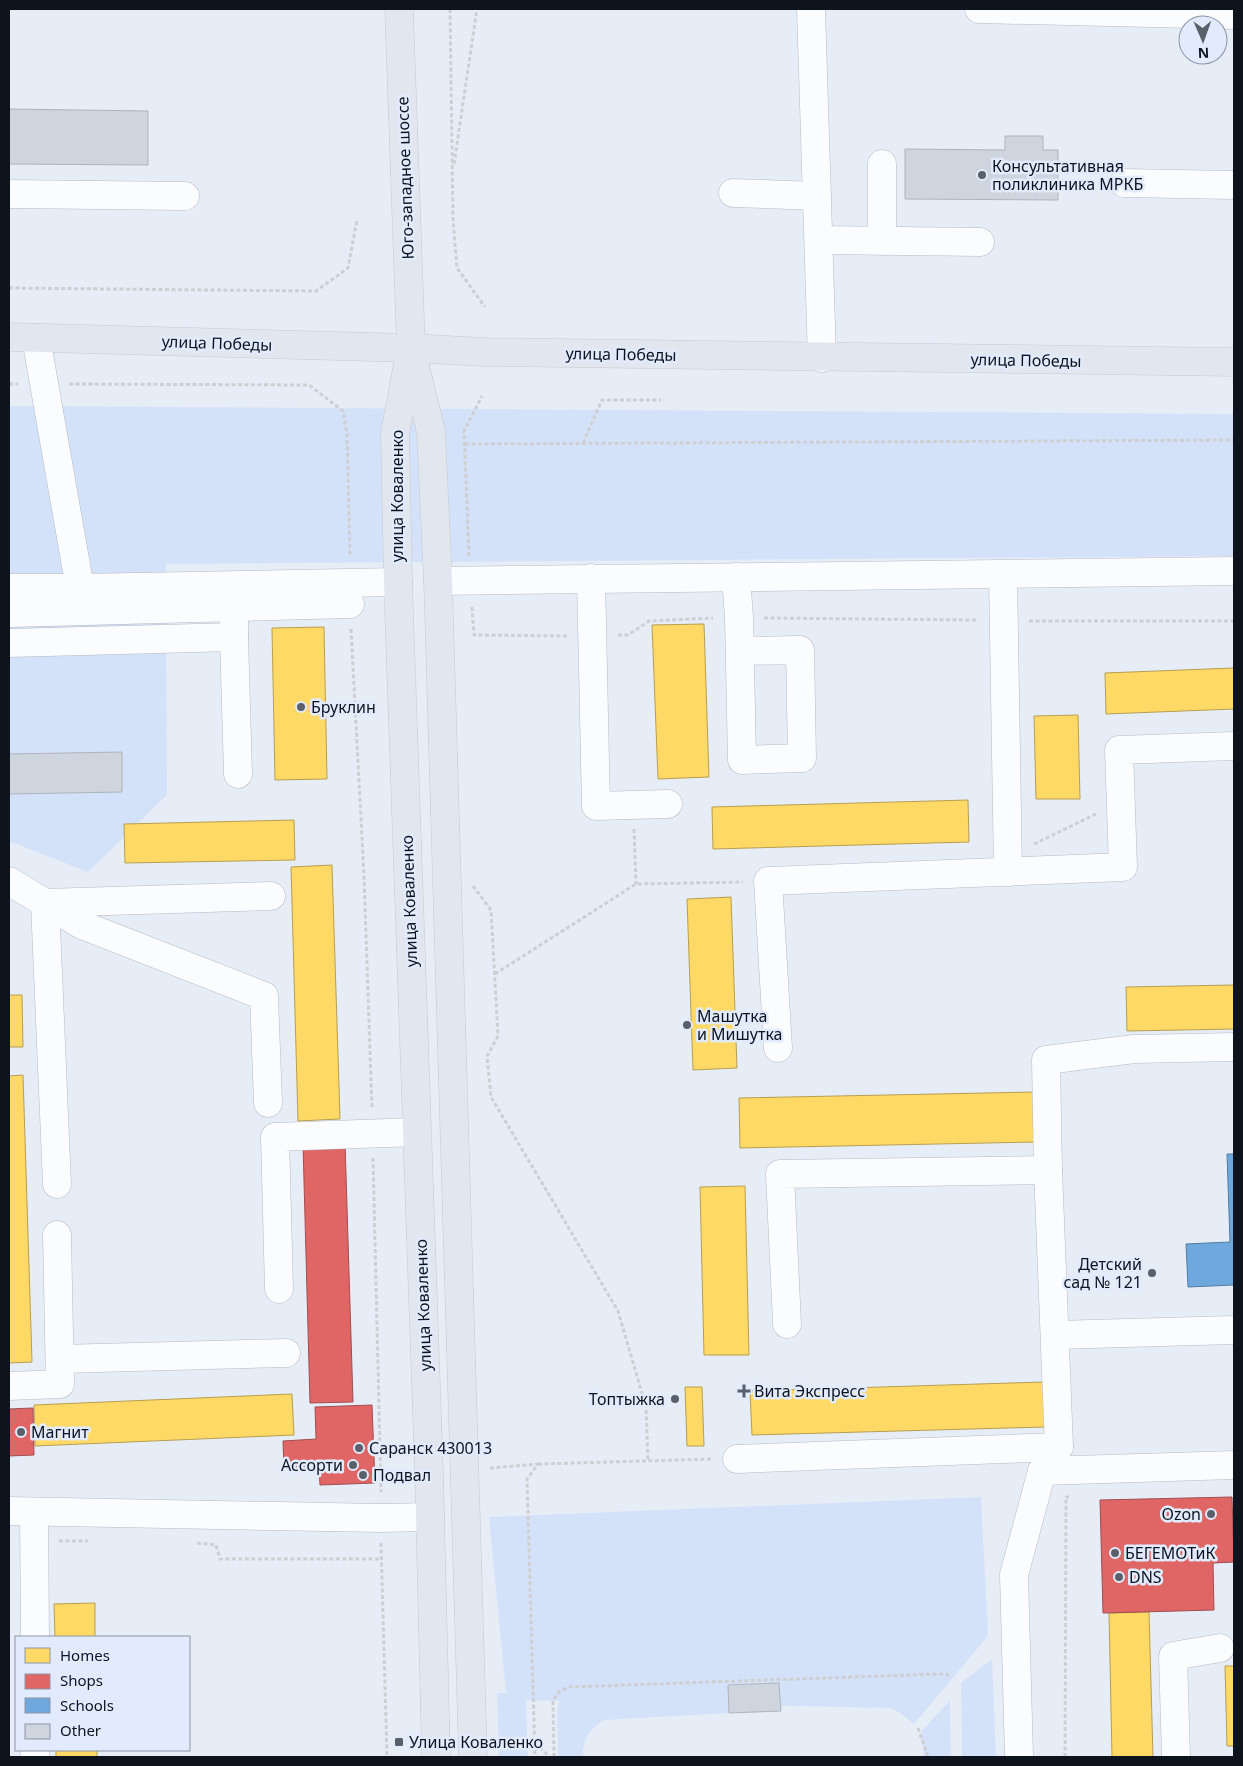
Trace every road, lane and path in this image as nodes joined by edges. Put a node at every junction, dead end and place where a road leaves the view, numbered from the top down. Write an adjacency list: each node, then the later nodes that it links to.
1 (399, 9): 23 (main road, Юго-западное шоссе)
2 (450, 9): 8 (path)
3 (477, 9): 8 (path)
4 (811, 9): 14 (street)
5 (979, 9): 6 (street)
6 (1234, 15)
7 (882, 164): 17 (street)
8 (452, 175): 20 (path)
9 (1124, 184): 10 (street)
10 (1234, 185)
11 (733, 193): 14 (street)
12 (9, 194): 13 (street)
13 (185, 196)
14 (817, 196): 16 (street)
15 (357, 220): 19 (path)
16 (819, 240): 17 (street); 24 (street)
17 (882, 241): 18 (street)
18 (980, 242)
19 (9, 288)
20 (485, 307)
21 (9, 337): 22 (main road, улица Победы)
22 (36, 338): 23 (main road, улица Победы); 27 (street)
23 (411, 348): 24 (main road, улица Победы); 36 (main road, улица Коваленко); 37 (main road, улица Коваленко)
24 (822, 358): 25 (main road, улица Победы)
25 (1234, 362)
26 (9, 384): 27 (path)
27 (45, 384): 39 (street); 40 (path)
28 (661, 400): 30 (path)
29 (1234, 440): 30 (path)
30 (583, 443): 31 (path)
31 (465, 444)
32 (1234, 571): 33 (street)
33 (1002, 575): 34 (street); 44 (street)
34 (736, 577): 35 (street); 43 (street)
35 (591, 578): 36 (street); 56 (street)
36 (438, 581): 37 (main road); 85 (main road, улица Коваленко)
37 (398, 582): 40 (street); 68 (main road, улица Коваленко)
38 (9, 588): 39 (street)
39 (80, 588): 41 (street)
40 (350, 593): 41 (street); 69 (path)
41 (234, 596): 42 (street); 49 (street)
42 (9, 613)
43 (739, 617): 44 (path); 48 (path); 51 (street)
44 (1004, 621): 45 (path); 57 (street)
45 (1234, 621)
46 (469, 635): 47 (path)
47 (474, 635)
48 (628, 635)
49 (234, 637): 50 (street); 53 (street)
50 (9, 643)
51 (740, 651)
52 (1234, 746): 54 (street)
53 (238, 774)
54 (1121, 801): 57 (path); 57 (street)
55 (668, 804): 56 (street)
56 (634, 805): 61 (path)
57 (1008, 864): 59 (street)
58 (9, 881): 63 (street)
59 (768, 881): 61 (path); 66 (street)
60 (471, 884): 64 (path)
61 (636, 884): 64 (path)
62 (271, 896): 63 (street)
63 (44, 903): 67 (street); 71 (street)
64 (495, 974): 82 (path)
65 (1234, 1047): 70 (street)
66 (778, 1048)
67 (268, 1104)
68 (416, 1132): 69 (street); 87 (main road, улица Коваленко)
69 (373, 1134): 73 (street); 88 (path)
70 (1048, 1170): 74 (street); 76 (street)
71 (57, 1184)
72 (57, 1235): 78 (street)
73 (279, 1289)
74 (787, 1324)
75 (1234, 1330): 76 (street)
76 (1055, 1334): 80 (street)
77 (286, 1353): 78 (street)
78 (60, 1359): 79 (street)
79 (9, 1386)
80 (1059, 1447): 81 (street); 86 (street)
81 (736, 1459): 82 (path)
82 (648, 1461): 83 (path)
83 (538, 1464): 85 (path); 102 (path)
84 (1234, 1465): 86 (street)
85 (465, 1469): 91 (main road, улица Коваленко)
86 (1042, 1471): 109 (street)
87 (429, 1472): 88 (path); 92 (main road, улица Коваленко)
88 (381, 1474): 93 (path)
89 (1076, 1496): 110 (path)
90 (21, 1512): 93 (street); 98 (street)
91 (466, 1515): 92 (main road); 105 (main road, улица Коваленко)
92 (430, 1517): 93 (street); 104 (main road, улица Коваленко)
93 (380, 1518): 97 (path)
94 (52, 1541): 95 (path)
95 (90, 1541)
96 (190, 1542): 97 (path)
97 (382, 1559): 103 (path)
98 (35, 1636)
99 (1220, 1648): 111 (street)
100 (949, 1675): 107 (path)
101 (918, 1728): 108 (path)
102 (535, 1743): 106 (path); 107 (path)
103 (387, 1757)
104 (436, 1757)
105 (473, 1757)
106 (535, 1757)
107 (552, 1757)
108 (928, 1757)
109 (1019, 1757)
110 (1065, 1757)
111 (1176, 1757)

